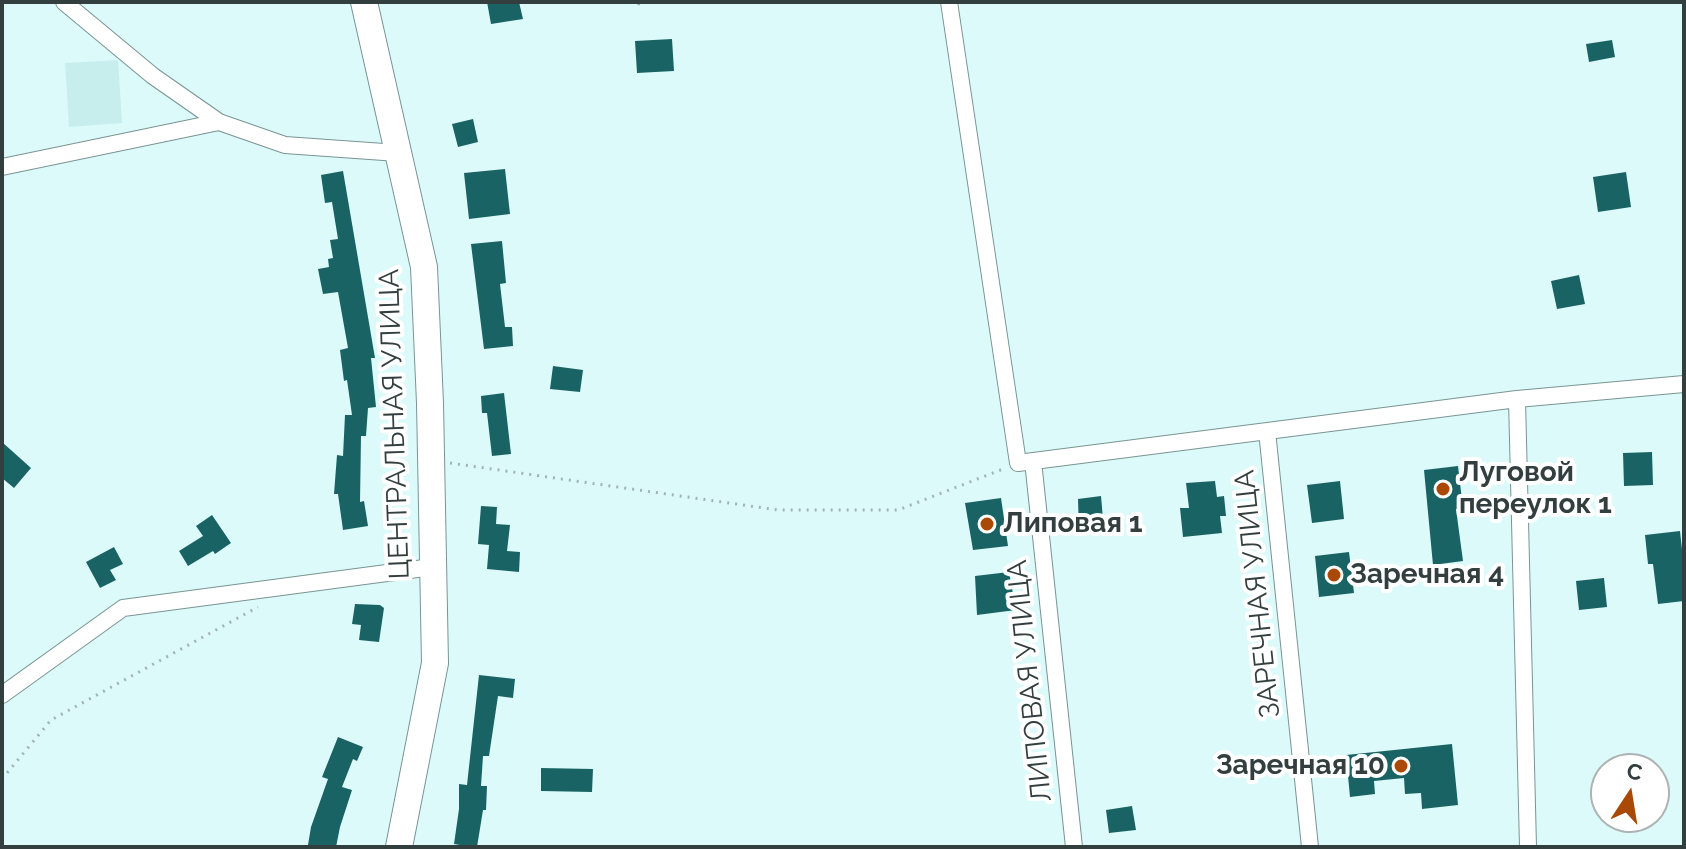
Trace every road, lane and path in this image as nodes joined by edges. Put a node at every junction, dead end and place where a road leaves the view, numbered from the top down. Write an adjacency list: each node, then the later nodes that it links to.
1 (64, 2): 4 (street)
2 (364, 2): 5 (main road, ЦЕНТРАЛЬНАЯ УЛИЦА)
3 (949, 2): 11 (street, ЛИПОВАЯ УЛИЦА)
4 (219, 122): 5 (street); 6 (street)
5 (398, 153): 10 (main road, ЦЕНТРАЛЬНАЯ УЛИЦА)
6 (2, 167)
7 (1684, 384): 8 (street)
8 (1517, 399): 9 (street); 19 (street)
9 (1267, 431): 11 (street); 18 (street, ЗАРЕЧНАЯ УЛИЦА)
10 (431, 460): 11 (path); 12 (main road, ЦЕНТРАЛЬНАЯ УЛИЦА)
11 (1025, 462): 17 (street, ЛИПОВАЯ УЛИЦА)
12 (432, 567): 14 (street); 16 (main road, ЦЕНТРАЛЬНАЯ УЛИЦА)
13 (261, 605): 15 (path)
14 (2, 695)
15 (2, 779)
16 (399, 847)
17 (1074, 847)
18 (1310, 847)
19 (1528, 847)

